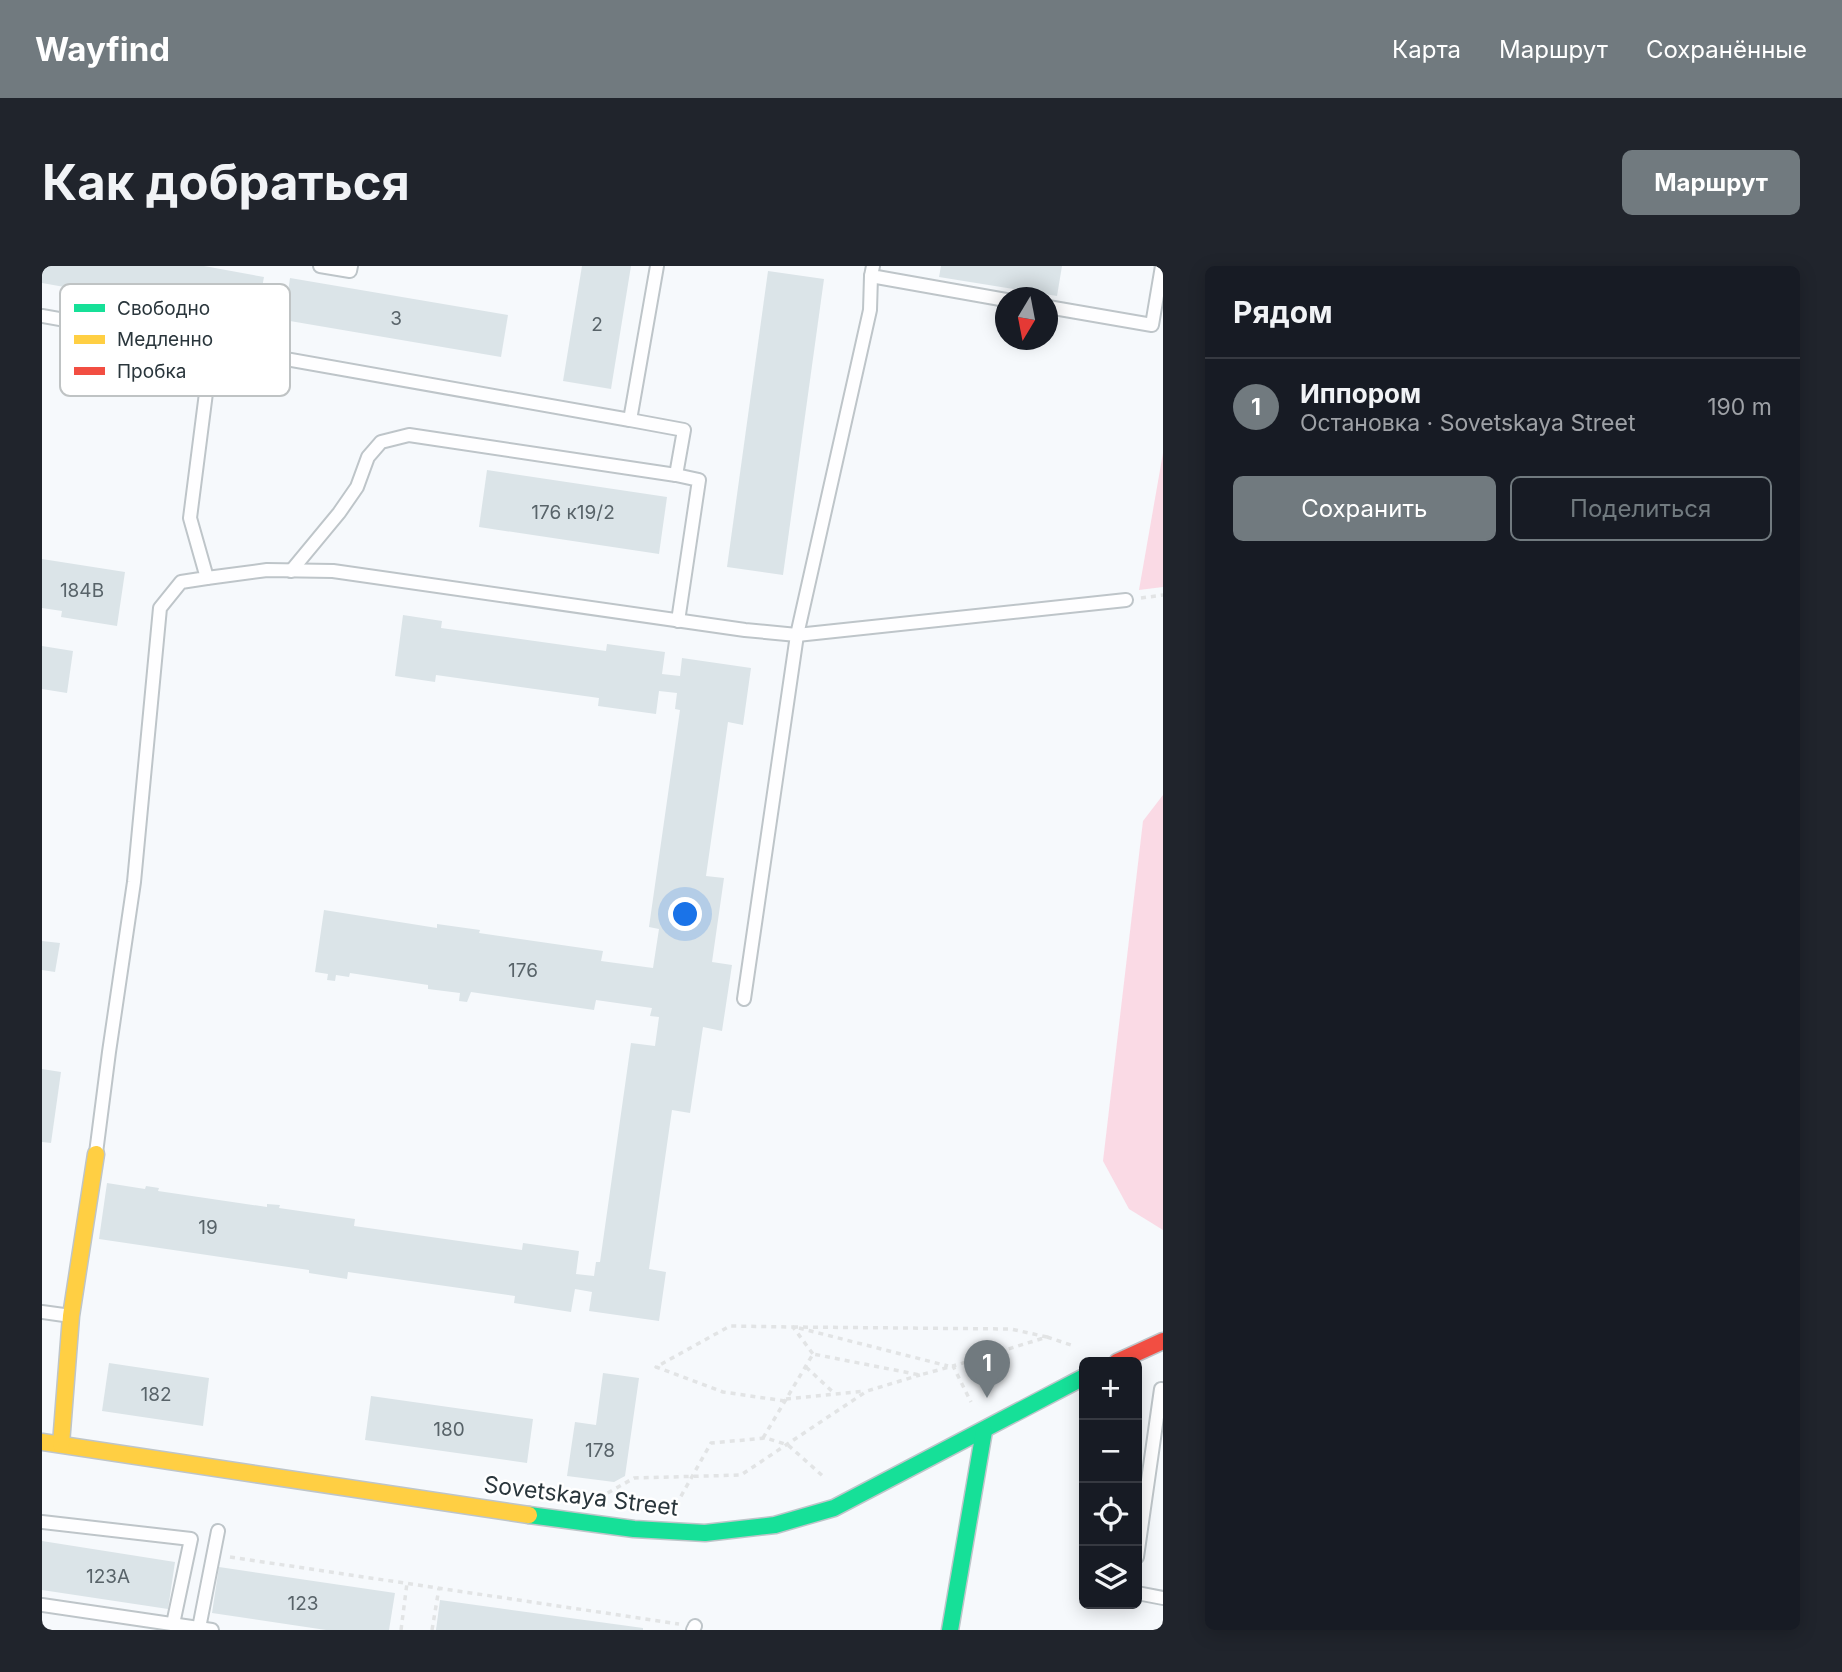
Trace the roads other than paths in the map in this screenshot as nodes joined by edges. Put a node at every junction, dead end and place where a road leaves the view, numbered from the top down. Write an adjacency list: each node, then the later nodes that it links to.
1 (320, 266): 2 (lane)
2 (351, 266)
3 (657, 266): 12 (lane)
4 (1162, 266): 7 (lane)
5 (872, 271): 6 (lane); 18 (lane)
6 (995, 298)
7 (1058, 309)
8 (42, 316): 9 (lane)
9 (60, 319)
10 (290, 360): 12 (lane)
11 (206, 396): 15 (lane)
12 (630, 420): 13 (lane)
13 (676, 475): 14 (lane); 17 (lane)
14 (291, 571): 15 (lane); 17 (lane)
15 (207, 578): 20 (lane)
16 (1126, 600): 18 (lane)
17 (678, 621): 18 (lane)
18 (797, 635): 19 (lane)
19 (744, 999)
20 (96, 1154): 22 (main road)
21 (42, 1312): 22 (lane)
22 (71, 1316): 29 (main road)
23 (1163, 1341): 24 (main road)
24 (1128, 1357)
25 (1079, 1380): 27 (main road, Sovetskaya Street)
26 (1163, 1390): 32 (lane)
27 (984, 1431): 29 (main road, Sovetskaya Street); 37 (main road)
28 (42, 1442): 29 (main road, Sovetskaya Street)
29 (61, 1444)
30 (42, 1521): 36 (lane)
31 (218, 1531): 36 (lane)
32 (1139, 1546)
33 (1142, 1594): 34 (lane)
34 (1163, 1598)
35 (42, 1605): 36 (lane)
36 (191, 1628)
37 (950, 1630)

